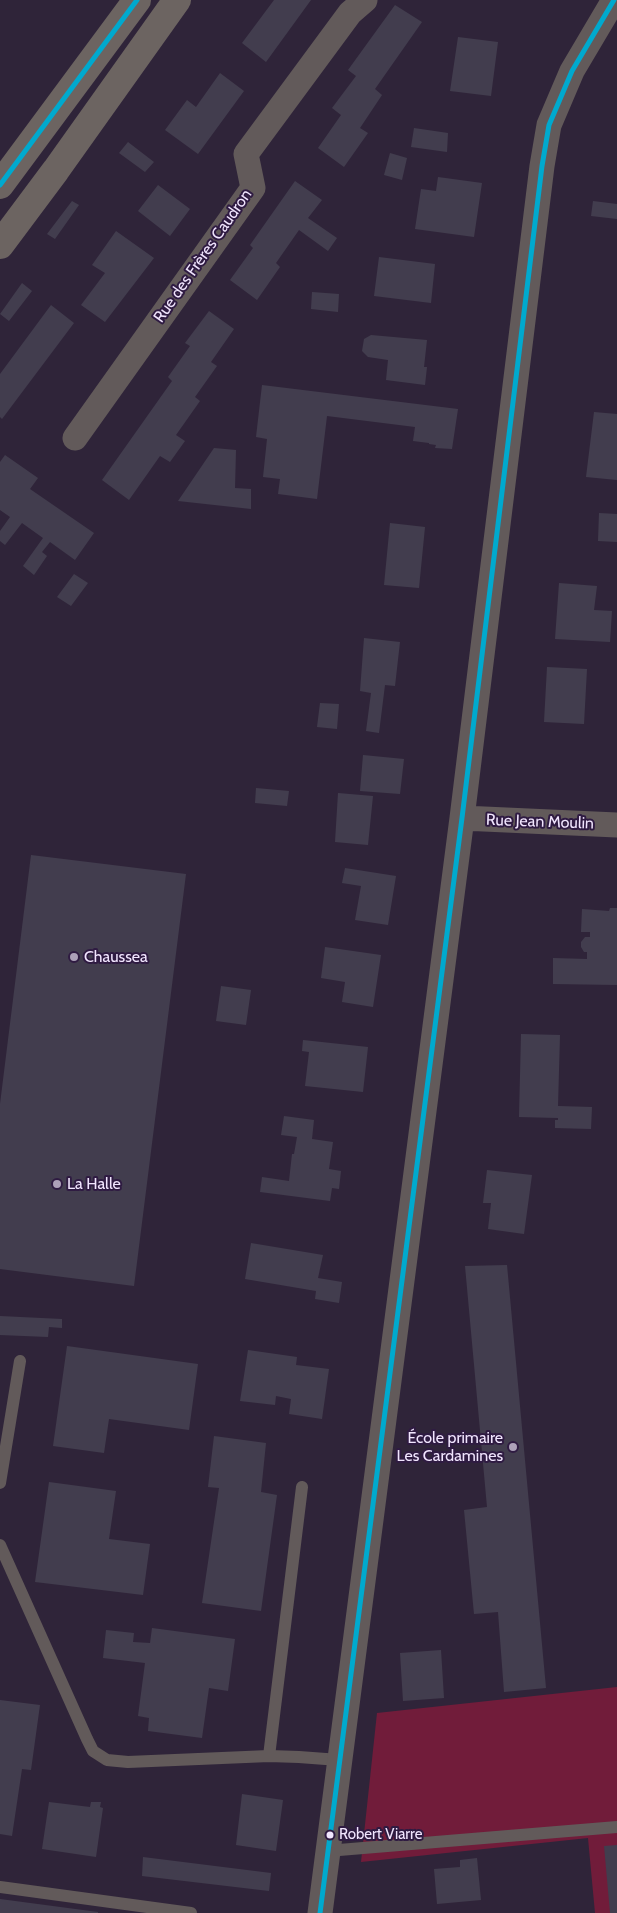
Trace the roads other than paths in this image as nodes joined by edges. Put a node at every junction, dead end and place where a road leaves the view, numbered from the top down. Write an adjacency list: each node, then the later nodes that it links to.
1 (137, 0): 5 (main road)
2 (177, 0): 6 (main road)
3 (365, 0): 7 (street, Rue des Frères Caudron)
4 (614, 0): 8 (street)
5 (0, 185)
6 (0, 245)
7 (74, 438)
8 (462, 818): 9 (street, Rue Jean Moulin); 15 (street)
9 (617, 825)
10 (20, 1361): 11 (lane)
11 (0, 1483)
12 (302, 1487): 14 (lane)
13 (0, 1545): 14 (lane)
14 (269, 1756): 15 (lane)
15 (339, 1760): 17 (street)
16 (617, 1827): 17 (lane)
17 (327, 1851): 20 (street)
18 (0, 1886): 19 (lane)
19 (190, 1913)
20 (320, 1913)

